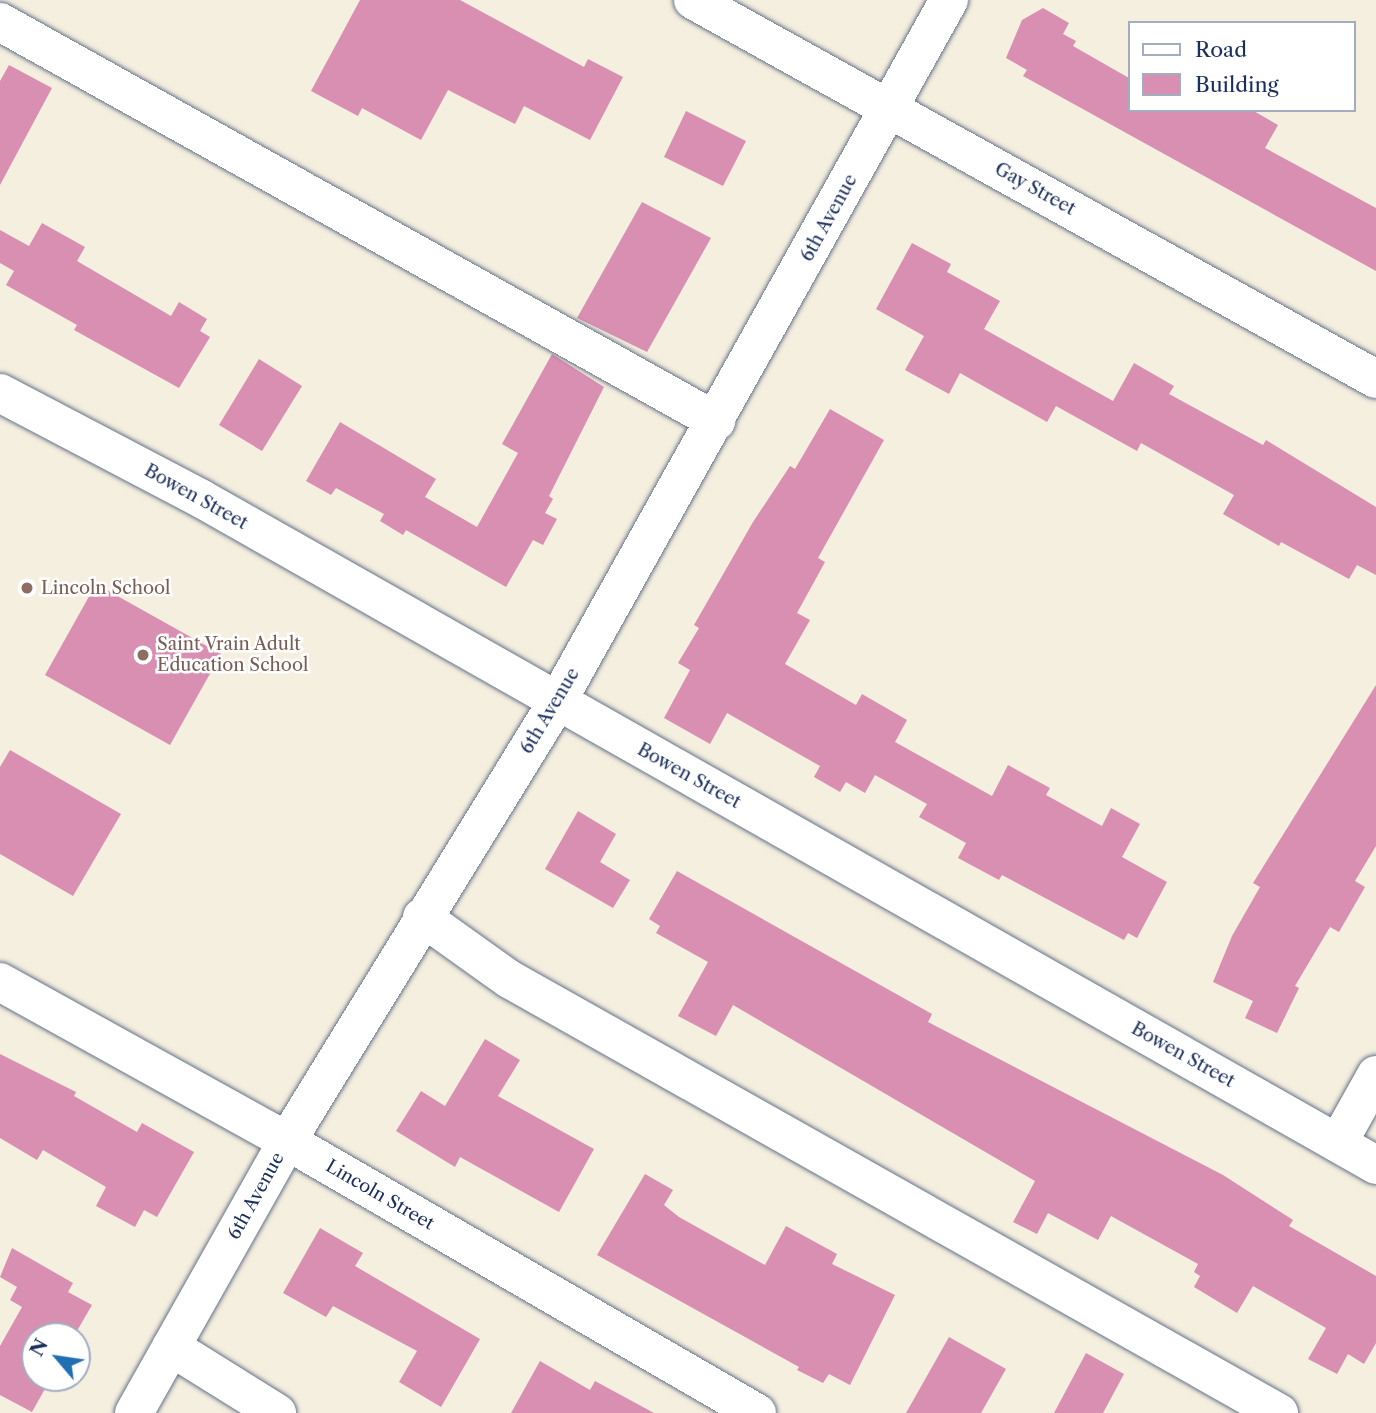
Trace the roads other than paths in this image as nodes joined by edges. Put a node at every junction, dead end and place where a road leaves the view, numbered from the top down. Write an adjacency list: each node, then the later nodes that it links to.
1 (693, 0): 4 (street, Gay Street)
2 (949, 0): 4 (street, 6th Avenue)
3 (0, 22): 7 (street)
4 (890, 108): 5 (street, Gay Street); 7 (street, 6th Avenue)
5 (1376, 379)
6 (0, 393): 8 (street, Bowen Street)
7 (716, 421): 8 (street, 6th Avenue)
8 (557, 702): 9 (street, 6th Avenue); 13 (street, Bowen Street)
9 (422, 917): 12 (street, 6th Avenue); 19 (street)
10 (0, 982): 12 (street, Lincoln Street)
11 (1376, 1075): 13 (street)
12 (287, 1141): 15 (street, 6th Avenue); 18 (street, Lincoln Street)
13 (1338, 1143): 14 (street, Bowen Street)
14 (1376, 1165)
15 (171, 1347): 16 (street, 6th Avenue); 17 (street)
16 (134, 1413)
17 (277, 1413)
18 (757, 1413)
19 (1279, 1413)

